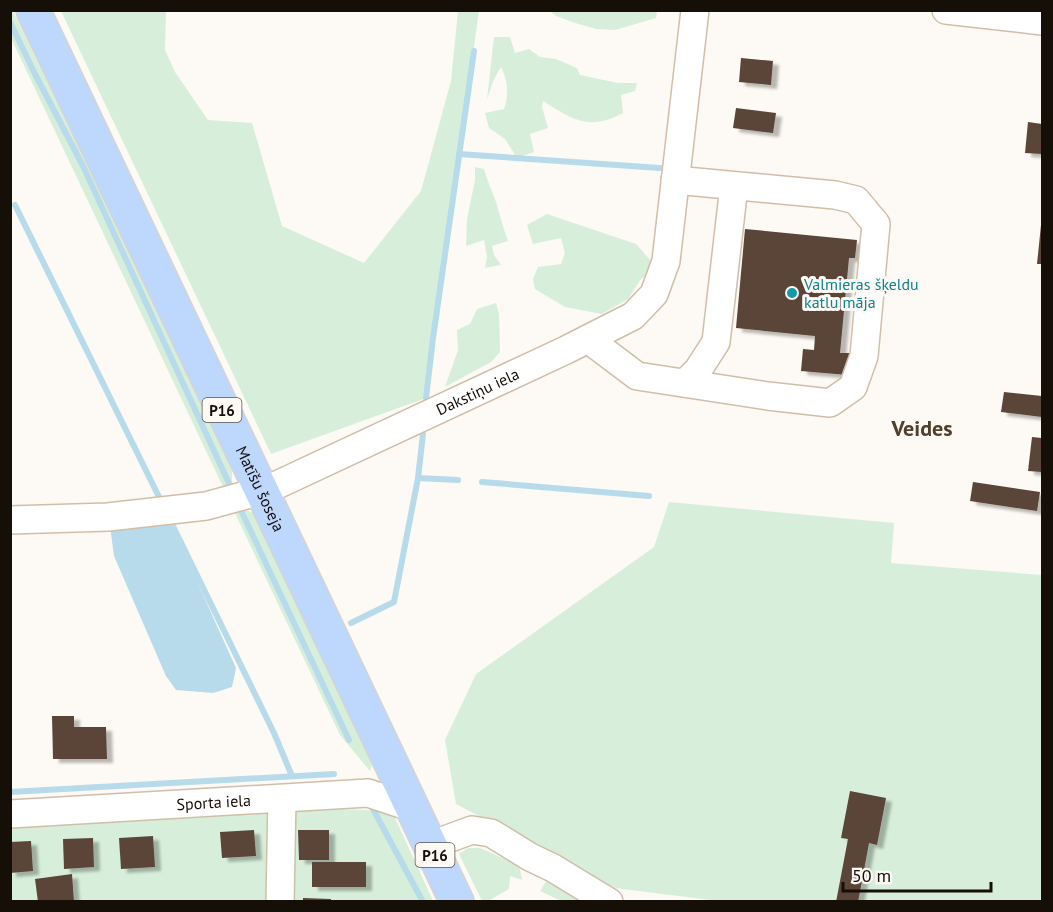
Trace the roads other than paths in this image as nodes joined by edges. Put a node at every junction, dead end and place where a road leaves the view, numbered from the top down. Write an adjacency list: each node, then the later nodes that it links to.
1 (33, 10): 9 (main road, Matīšu šoseja / P16)
2 (695, 10): 5 (street, Dakstiņu iela)
3 (946, 10): 4 (street)
4 (1042, 21)
5 (675, 180): 6 (street); 7 (street, Dakstiņu iela)
6 (734, 186): 8 (street); 8 (street)
7 (588, 339): 8 (street); 9 (street, Dakstiņu iela)
8 (685, 383)
9 (261, 491): 10 (street, Dakstiņu iela); 12 (main road, Matīšu šoseja / P16)
10 (10, 520)
11 (282, 799): 12 (street, Sporta iela); 13 (street, Sporta iela); 15 (street)
12 (413, 808): 14 (main road, Matīšu šoseja / P16)
13 (10, 814)
14 (431, 845): 16 (main road, Matīšu šoseja / P16); 17 (street)
15 (280, 902)
16 (457, 902)
17 (609, 902)

